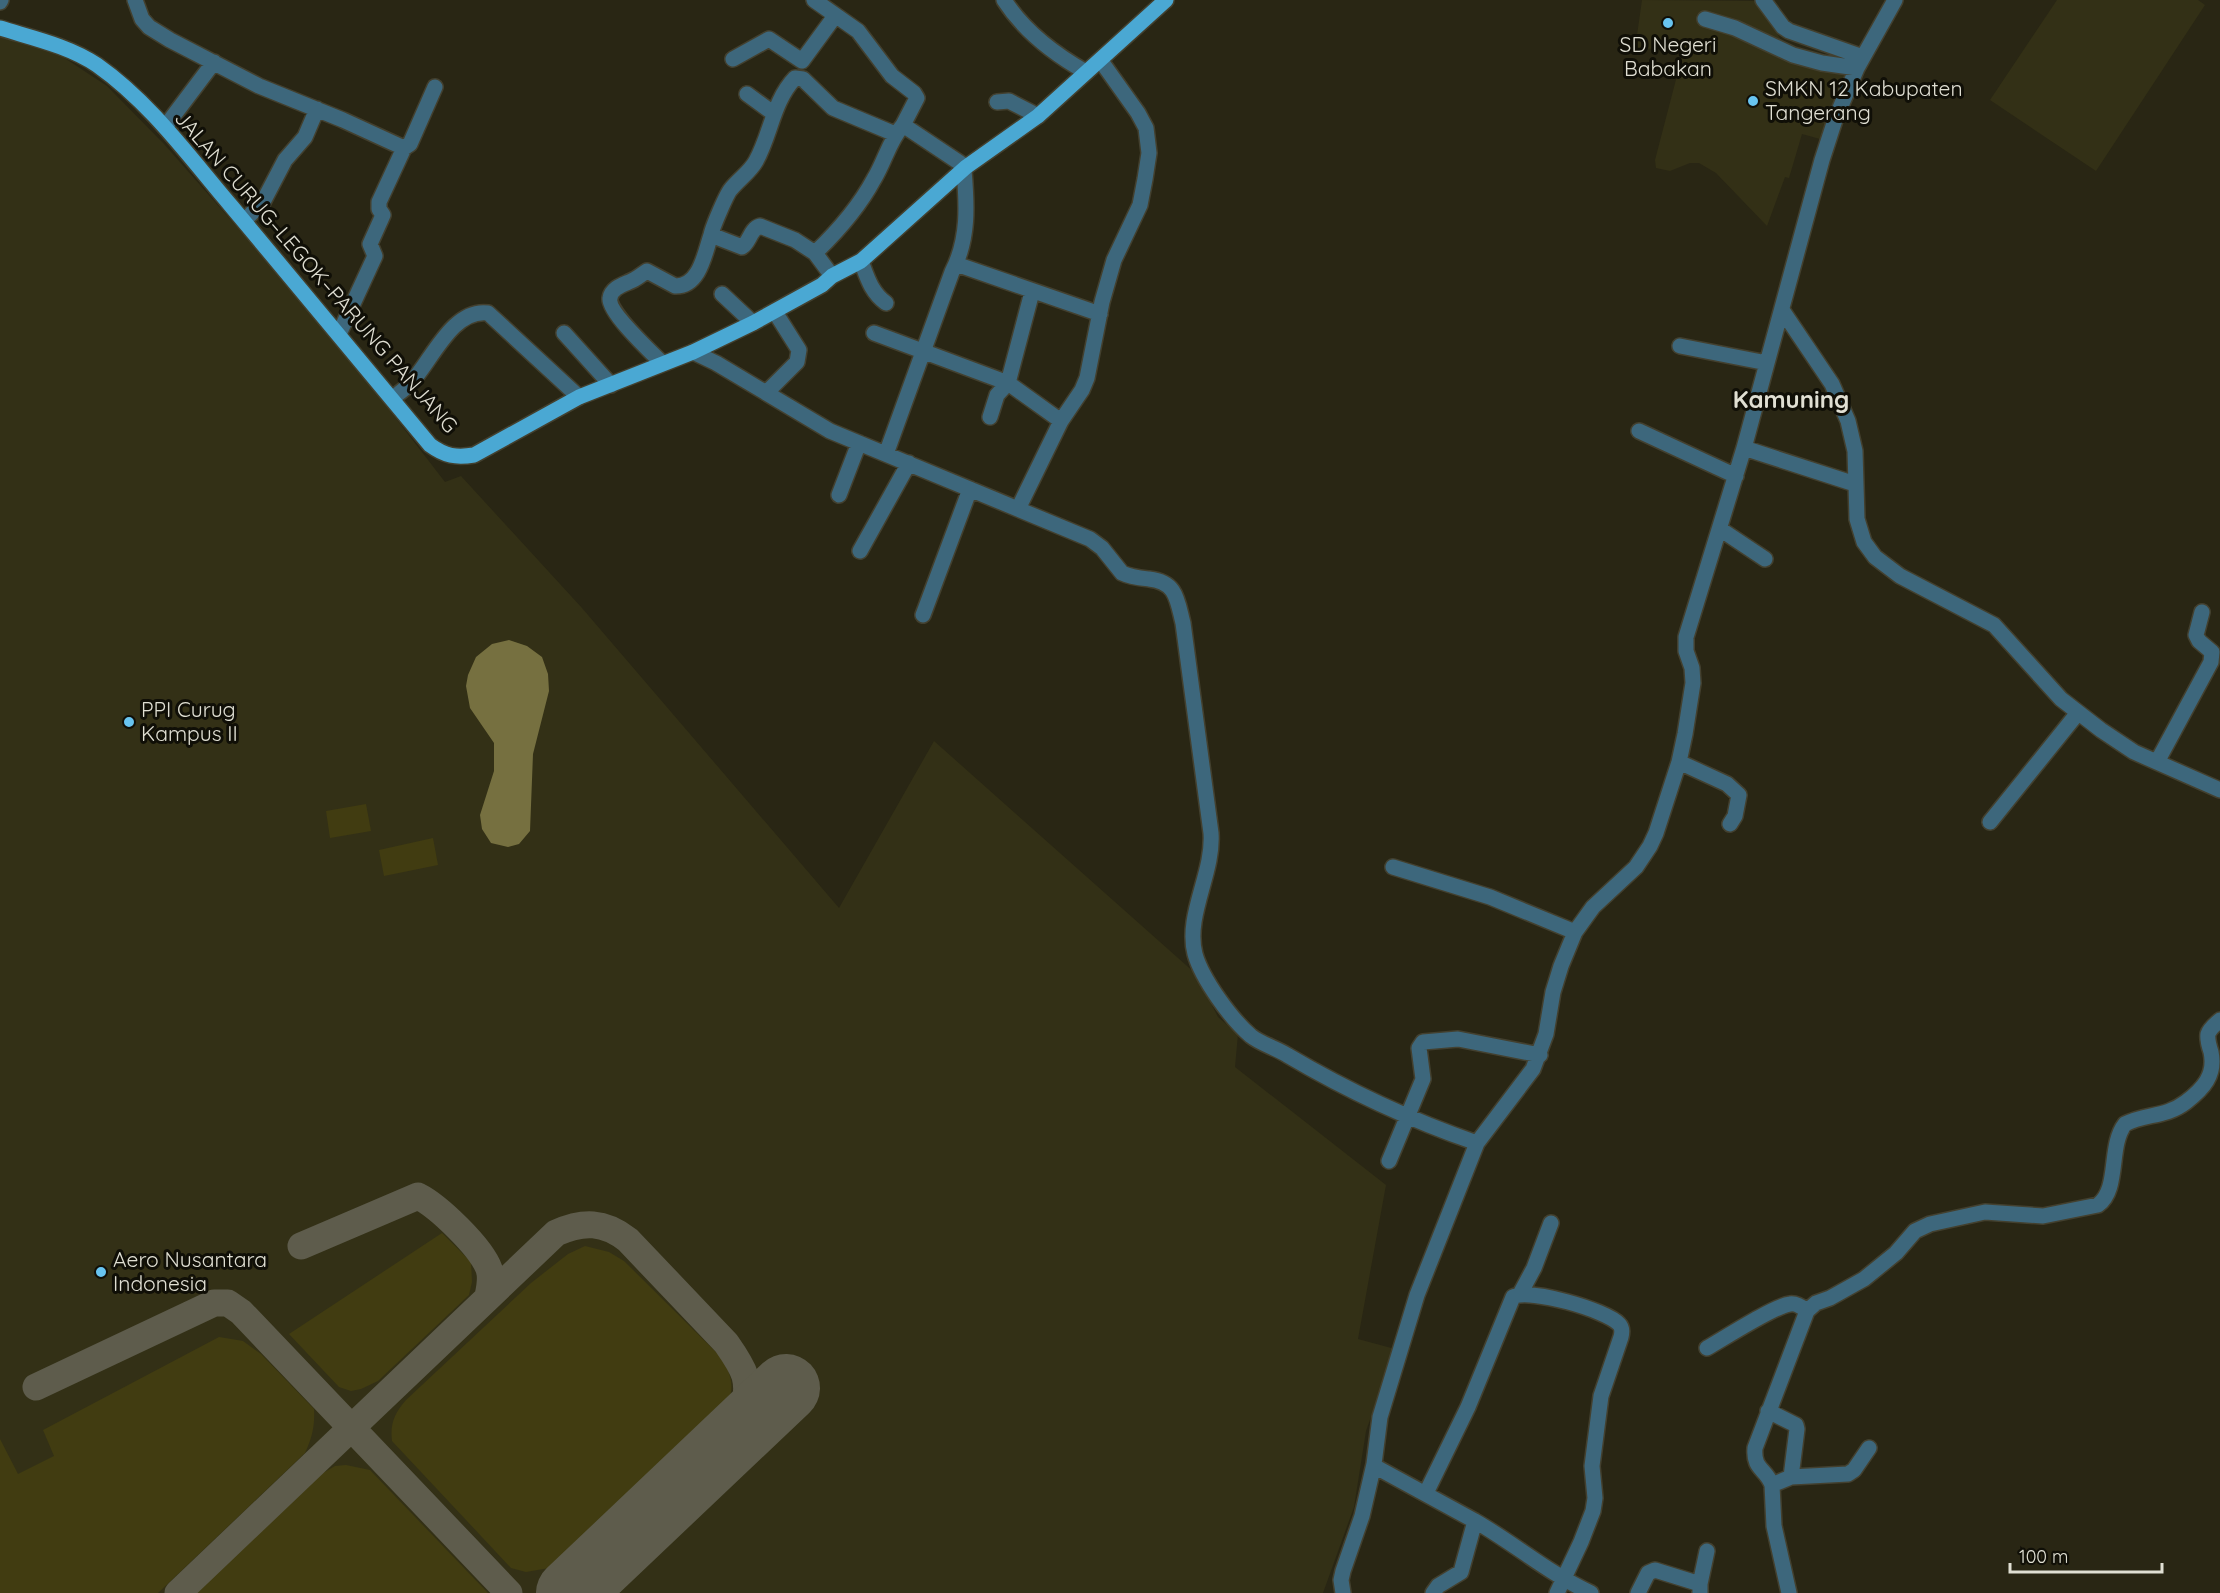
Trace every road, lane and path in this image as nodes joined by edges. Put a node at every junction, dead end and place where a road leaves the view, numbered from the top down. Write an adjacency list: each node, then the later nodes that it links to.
1 (135, 0): 12 (street)
2 (1004, 0): 14 (street)
3 (1166, 0): 11 (main road, JALAN CURUG–LEGOK–PARUNG PANJANG)
4 (1895, 0): 13 (street)
5 (809, 2): 7 (street)
6 (1771, 4): 13 (street)
7 (835, 16): 10 (street); 22 (street)
8 (1705, 19): 13 (street)
9 (0, 28): 21 (main road, JALAN CURUG–LEGOK–PARUNG PANJANG)
10 (733, 59)
11 (1101, 61): 14 (main road, JALAN CURUG–LEGOK–PARUNG PANJANG); 36 (street)
12 (214, 62): 18 (street); 21 (street)
13 (1860, 63): 34 (street)
14 (1086, 72): 20 (main road, JALAN CURUG–LEGOK–PARUNG PANJANG)
15 (435, 87): 23 (street)
16 (747, 94): 19 (street)
17 (997, 102): 20 (street)
18 (317, 109): 23 (street); 25 (street)
19 (773, 113): 22 (street); 26 (street)
20 (1038, 116): 24 (main road, JALAN CURUG–LEGOK–PARUNG PANJANG)
21 (165, 127): 25 (main road, JALAN CURUG–LEGOK–PARUNG PANJANG)
22 (899, 130): 24 (street); 27 (street)
23 (404, 148): 40 (street)
24 (965, 169): 28 (main road, JALAN CURUG–LEGOK–PARUNG PANJANG); 29 (street)
25 (244, 221): 40 (main road, JALAN CURUG–LEGOK–PARUNG PANJANG)
26 (711, 235): 27 (street); 44 (street)
27 (815, 253): 30 (street)
28 (861, 261): 30 (main road, JALAN CURUG–LEGOK–PARUNG PANJANG); 33 (street)
29 (956, 264): 31 (street); 42 (street)
30 (832, 276): 35 (main road, JALAN CURUG–LEGOK–PARUNG PANJANG)
31 (1032, 292): 36 (street); 46 (street)
32 (722, 294): 37 (street)
33 (886, 303)
34 (1782, 310): 45 (street); 59 (street)
35 (775, 312): 37 (main road, JALAN CURUG–LEGOK–PARUNG PANJANG); 48 (street)
36 (1100, 314): 52 (street)
37 (753, 323): 43 (main road, JALAN CURUG–LEGOK–PARUNG PANJANG)
38 (564, 333): 47 (street)
39 (874, 333): 42 (street)
40 (339, 334): 50 (main road, JALAN CURUG–LEGOK–PARUNG PANJANG)
41 (1680, 346): 45 (street)
42 (924, 351): 46 (street); 56 (street)
43 (693, 352): 44 (main road, JALAN CURUG–LEGOK–PARUNG PANJANG); 48 (street)
44 (662, 363): 47 (main road, JALAN CURUG–LEGOK–PARUNG PANJANG)
45 (1767, 363): 55 (street)
46 (1008, 383): 51 (street); 52 (street)
47 (611, 384): 49 (main road, JALAN CURUG–LEGOK–PARUNG PANJANG)
48 (766, 393): 54 (street)
49 (579, 396): 50 (main road, JALAN CURUG–LEGOK–PARUNG PANJANG); 50 (street)
50 (393, 398)
51 (990, 417)
52 (1061, 421): 62 (street)
53 (1640, 431): 58 (street)
54 (859, 443): 56 (street); 61 (street)
55 (1744, 448): 58 (street); 59 (street)
56 (886, 454): 57 (street)
57 (909, 463): 60 (street); 64 (street)
58 (1736, 476): 63 (street)
59 (1855, 484): 68 (street)
60 (970, 489): 62 (street); 67 (street)
61 (839, 495)
62 (1018, 509): 78 (street)
63 (1720, 529): 65 (street); 69 (street)
64 (860, 551)
65 (1765, 559)
66 (2202, 612): 70 (street)
67 (923, 615)
68 (2077, 714): 70 (street); 72 (street)
69 (1679, 762): 73 (street); 75 (street)
70 (2157, 762): 71 (street)
71 (2220, 790)
72 (1990, 822)
73 (1730, 824)
74 (1393, 867): 75 (street)
75 (1575, 932): 77 (street)
76 (2220, 1020): 83 (street)
77 (1540, 1055): 78 (street); 79 (street)
78 (1406, 1117): 79 (street); 80 (street)
79 (1477, 1143): 87 (street)
80 (1389, 1161)
81 (1551, 1223): 82 (street)
82 (1520, 1294): 90 (street); 93 (street)
83 (1807, 1311): 84 (street); 85 (street)
84 (1707, 1348)
85 (1768, 1411): 88 (street); 89 (street)
86 (1869, 1448): 88 (street)
87 (1374, 1466): 90 (street); 95 (street)
88 (1791, 1477): 89 (street)
89 (1772, 1485): 99 (street)
90 (1426, 1493): 91 (street)
91 (1474, 1521): 93 (street); 96 (street)
92 (1707, 1551): 94 (street)
93 (1560, 1586): 97 (street)
94 (1700, 1588): 98 (street)
95 (1343, 1593)
96 (1433, 1593)
97 (1591, 1593)
98 (1638, 1593)
99 (1789, 1593)

